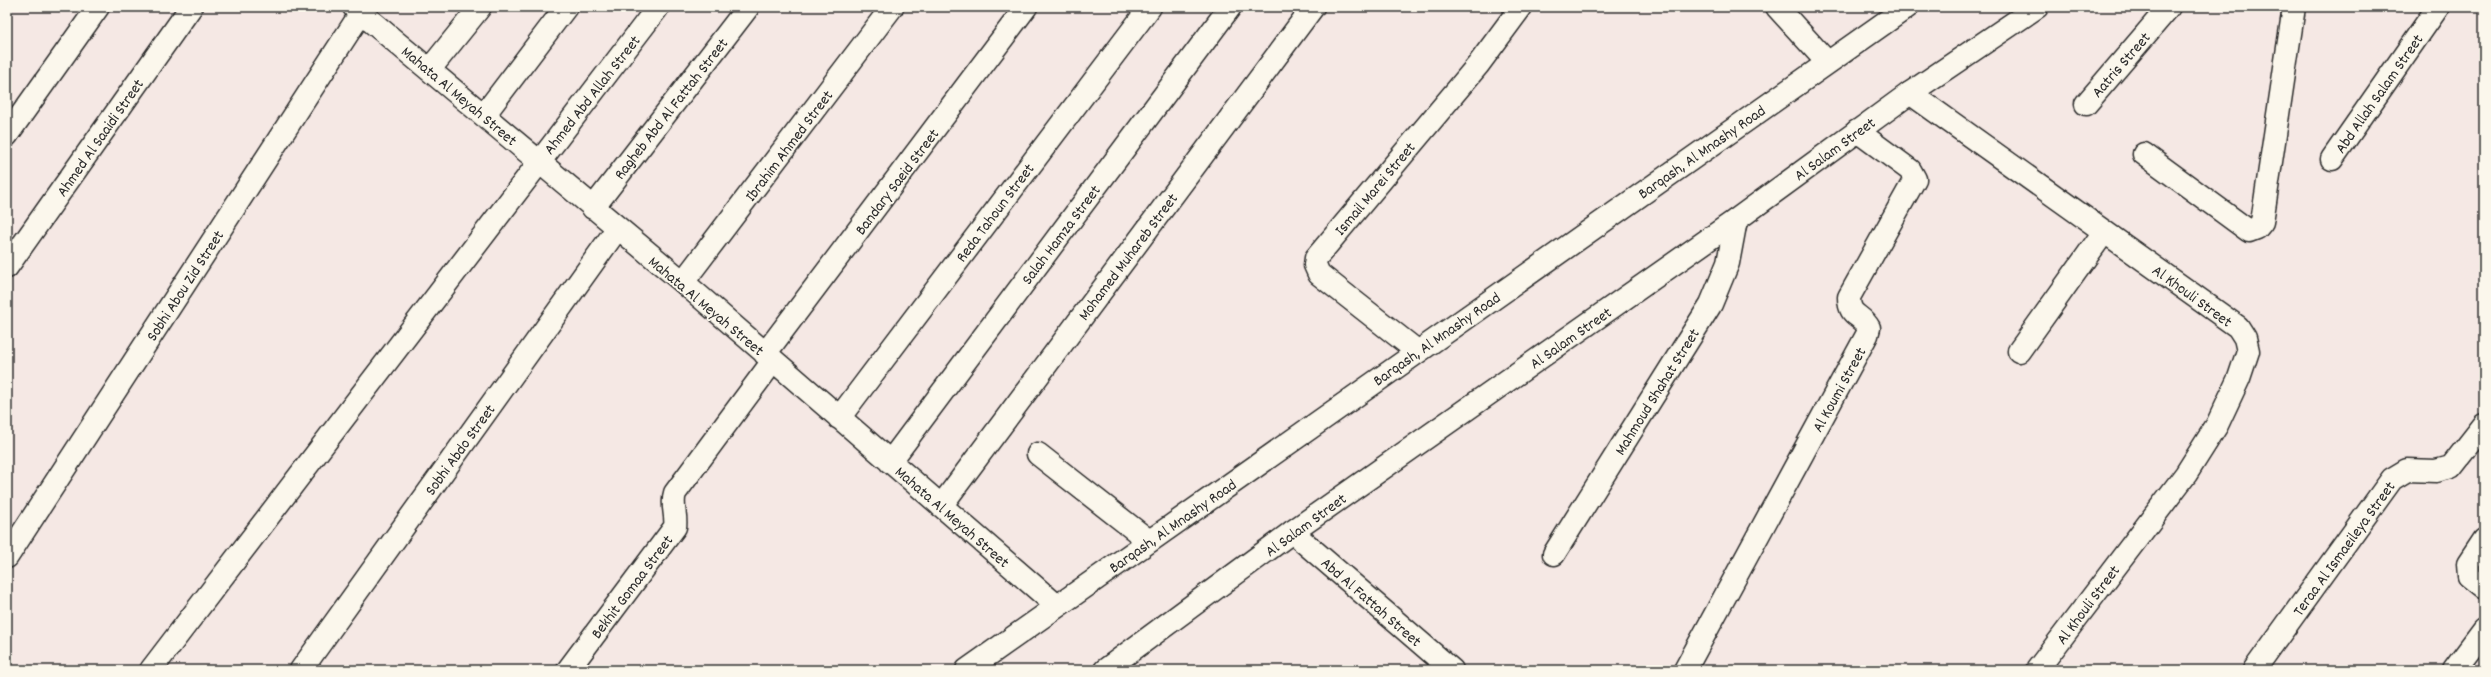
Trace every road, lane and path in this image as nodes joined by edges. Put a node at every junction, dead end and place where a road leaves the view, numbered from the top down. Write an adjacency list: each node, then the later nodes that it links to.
1 (98, 7): 26 (street)
2 (191, 7): 34 (street, Ahmed Al Saaidi Street)
3 (480, 7): 21 (street)
4 (566, 7): 24 (street)
5 (658, 7): 29 (street, Ahmed Abd Allah Street)
6 (748, 7): 30 (street, Ragheb Abd Al Fattah Street)
7 (892, 7): 35 (street, Ibrahim Ahmed Street)
8 (1026, 7): 38 (street, Bandary Saeid Street)
9 (1150, 7): 39 (street, Reda Tahoun Street)
10 (1230, 7): 42 (street, Salah Hamza Street)
11 (1312, 7): 43 (street, Mohamed Muhareb Street)
12 (1520, 7): 36 (street, Ismail Marei Street)
13 (1777, 7): 20 (street)
14 (1907, 7): 20 (street, Barqash, Al Mnashy Road)
15 (2037, 7): 22 (street, Al Salam Street)
16 (2169, 7): 23 (street, Aatris Street)
17 (2294, 7): 27 (street)
18 (2438, 7): 28 (street, Abd Allah Salam Street)
19 (358, 10): 21 (street, Mahata Al Meyah Street); 48 (street, Sobhi Abou Zid Street)
20 (1827, 62): 36 (street, Barqash, Al Mnashy Road)
21 (430, 69): 24 (street, Mahata Al Meyah Street)
22 (1910, 93): 25 (street, Al Salam Street); 33 (street, Al Khouli Street)
23 (2086, 104)
24 (484, 115): 29 (street, Mahata Al Meyah Street)
25 (1857, 131): 31 (street, Al Salam Street); 58 (street, Al Koumi Street)
26 (7, 136)
27 (2144, 154)
28 (2332, 160)
29 (539, 161): 30 (street, Mahata Al Meyah Street); 53 (street, Ahmed Abd Allah Street)
30 (593, 208): 32 (street, Mahata Al Meyah Street)
31 (1736, 220): 44 (street, Al Salam Street); 47 (street, Mahmoud Shahat Street)
32 (617, 229): 35 (street, Mahata Al Meyah Street); 54 (street, Sobhi Abdo Street)
33 (2104, 232): 37 (street); 59 (street, Al Khouli Street)
34 (7, 267)
35 (683, 282): 38 (street, Mahata Al Meyah Street)
36 (1417, 351): 46 (street, Barqash, Al Mnashy Road)
37 (2019, 351)
38 (769, 357): 39 (street, Mahata Al Meyah Street); 55 (street, Bekhit Gomaa Street)
39 (839, 418): 42 (street, Mahata Al Meyah Street)
40 (2484, 425): 60 (street, Teraa Al Ismaeileya Street)
41 (1038, 454): 46 (street)
42 (890, 462): 43 (street, Mahata Al Meyah Street)
43 (941, 506): 50 (street, Mahata Al Meyah Street)
44 (1292, 532): 52 (street, Al Salam Street); 57 (street, Abd Al Fattah Street)
45 (2484, 540): 49 (street)
46 (1149, 541): 50 (street, Barqash, Al Mnashy Road)
47 (1554, 554)
48 (7, 557)
49 (2484, 588)
50 (1057, 606): 56 (street, Barqash, Al Mnashy Road)
51 (2484, 630): 61 (street)
52 (1110, 669)
53 (151, 670)
54 (301, 670)
55 (568, 670)
56 (967, 670)
57 (1452, 670)
58 (1685, 670)
59 (2036, 670)
60 (2254, 670)
61 (2454, 670)

